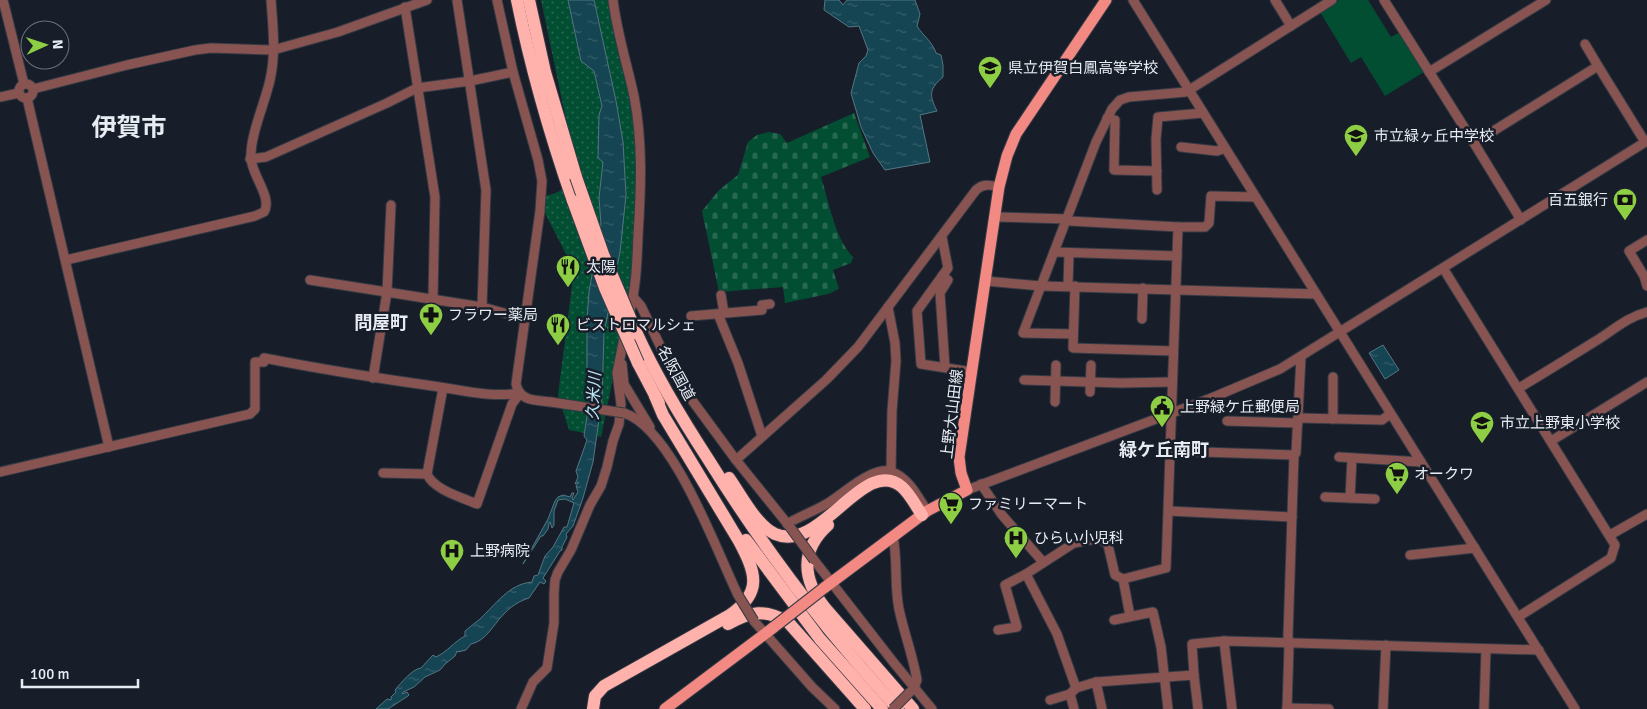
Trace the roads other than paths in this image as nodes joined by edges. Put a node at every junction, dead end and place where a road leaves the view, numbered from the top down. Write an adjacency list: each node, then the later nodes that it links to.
1 (3, 0): 23 (street)
2 (271, 0): 18 (street)
3 (426, 0): 15 (street)
4 (457, 0): 22 (street)
5 (497, 0): 20 (street)
6 (517, 0): 95 (highway, 名阪国道, bridge)
7 (529, 0): 85 (highway, 名阪国道, bridge)
8 (612, 0): 64 (street)
9 (1106, 0): 38 (main road, 上野大山田線)
10 (1133, 0): 26 (street)
11 (1275, 0): 16 (street)
12 (1332, 0): 16 (street)
13 (1384, 0): 21 (street)
14 (1546, 0): 21 (street)
15 (405, 7): 18 (street); 24 (street)
16 (1291, 26): 26 (street)
17 (1585, 44): 19 (street)
18 (273, 50): 25 (street); 36 (street)
19 (1598, 66): 32 (street); 33 (street)
20 (513, 72): 22 (street); 72 (street)
21 (1429, 72): 32 (street)
22 (470, 81): 24 (street); 67 (street)
23 (24, 84): 25 (street); 27 (street)
24 (417, 88): 36 (street); 65 (street)
25 (33, 89): 29 (street)
26 (1188, 90): 30 (street); 31 (street)
27 (19, 93): 28 (street); 29 (street)
28 (0, 97)
29 (27, 98): 51 (street)
30 (1203, 113): 35 (street); 37 (street)
31 (1107, 118): 37 (street); 43 (street)
32 (1474, 142): 44 (street)
33 (1646, 142): 44 (street)
34 (1181, 147): 35 (street)
35 (1225, 148): 40 (street)
36 (250, 159): 51 (street)
37 (1157, 171): 39 (street)
38 (999, 187): 42 (main road, 上野大山田線); 46 (street)
39 (1158, 190)
40 (1255, 196): 45 (street); 62 (street)
41 (391, 204): 61 (street)
42 (996, 218): 43 (street); 55 (main road, 上野大山田線)
43 (1067, 219): 45 (street); 48 (street)
44 (1521, 220): 52 (street)
45 (1178, 227): 50 (street)
46 (942, 237): 53 (street); 68 (street)
47 (1647, 240): 58 (street)
48 (1054, 252): 49 (street); 56 (street)
49 (1069, 252): 50 (street); 57 (street)
50 (1177, 256): 60 (street)
51 (66, 260): 105 (street)
52 (1443, 268): 74 (street); 92 (street)
53 (942, 276): 81 (street); 81 (street)
54 (310, 280): 61 (street)
55 (986, 281): 56 (street); 82 (main road, 上野大山田線)
56 (1041, 286): 57 (street); 75 (street)
57 (1072, 286): 59 (street); 75 (street)
58 (1647, 286)
59 (1143, 288): 60 (street); 73 (street)
60 (1176, 289): 62 (street); 77 (street)
61 (387, 292): 65 (street); 84 (street)
62 (1316, 294): 74 (street)
63 (721, 295): 70 (street)
64 (634, 298): 76 (street); 110 (street)
65 (433, 299): 67 (street)
66 (770, 304): 70 (street)
67 (482, 307): 72 (street)
68 (888, 307): 102 (street); 112 (street)
69 (1647, 312): 92 (street)
70 (721, 314): 71 (street); 102 (street)
71 (691, 316)
72 (526, 319): 94 (street)
73 (1142, 319)
74 (1340, 332): 78 (street); 98 (street)
75 (1073, 334): 77 (street)
76 (621, 349): 103 (street); 151 (street)
77 (1173, 351): 89 (street)
78 (1301, 357): 97 (street); 100 (street)
79 (1056, 365): 87 (street)
80 (1091, 365): 88 (street)
81 (945, 367): 82 (street)
82 (972, 372): 117 (main road, 上野大山田線)
83 (1334, 376): 99 (street)
84 (372, 378): 91 (street); 105 (street)
85 (660, 380): 123 (highway); 159 (highway, 名阪国道)
86 (1024, 380): 87 (street)
87 (1056, 381): 88 (street); 96 (street)
88 (1091, 382): 89 (street); 93 (street)
89 (1172, 382): 97 (street)
90 (1647, 382): 104 (street)
91 (443, 388): 94 (street); 115 (street)
92 (1519, 388): 104 (street)
93 (1090, 392)
94 (520, 393): 103 (street, bridge); 115 (street)
95 (655, 396): 152 (highway); 157 (highway, 名阪国道)
96 (1055, 402)
97 (1171, 412): 106 (street); 116 (street)
98 (1390, 414): 99 (street); 111 (street)
99 (1333, 419): 100 (street)
100 (1298, 420): 101 (street); 107 (street)
101 (1227, 421)
102 (762, 436): 110 (street)
103 (655, 438): 137 (street, bridge)
104 (1551, 441): 126 (street)
105 (109, 447): 113 (street)
106 (1171, 450): 107 (street); 121 (street)
107 (1294, 455): 124 (street)
108 (1339, 457): 109 (street)
109 (1352, 458): 111 (street); 119 (street)
110 (736, 460): 125 (street)
111 (1421, 462): 128 (street)
112 (892, 471): 123 (street); 125 (street)
113 (0, 472)
114 (383, 473): 115 (street)
115 (427, 474)
116 (981, 484): 117 (street); 130 (street)
117 (967, 490): 123 (main road)
118 (1325, 497): 119 (street)
119 (1350, 498): 120 (street)
120 (1375, 499)
121 (1169, 511): 124 (street); 132 (street)
122 (1647, 514): 126 (street)
123 (922, 515): 127 (main road); 160 (highway)
124 (1292, 516): 140 (street)
125 (788, 525): 133 (street, bridge)
126 (1610, 535): 135 (street)
127 (893, 536): 133 (main road); 147 (street)
128 (1475, 548): 129 (street); 135 (street)
129 (1410, 555)
130 (1043, 562): 131 (street); 132 (street)
131 (1026, 574): 138 (street); 148 (street)
132 (1123, 578): 134 (street)
133 (828, 586): 137 (main road, bridge); 147 (street)
134 (1130, 616): 136 (street); 145 (street)
135 (1518, 617): 143 (street)
136 (1114, 620)
137 (769, 630): 154 (main road); 155 (street)
138 (998, 630)
139 (1224, 641): 140 (street); 144 (street); 166 (street)
140 (1288, 643): 141 (street); 150 (street)
141 (1386, 646): 142 (street); 168 (street)
142 (1486, 649): 143 (street); 169 (street)
143 (1538, 650): 170 (street)
144 (1194, 676): 145 (street); 165 (street)
145 (1165, 677): 146 (street); 164 (street)
146 (1096, 682): 148 (street); 163 (street)
147 (913, 690): 158 (street, bridge); 161 (street)
148 (1073, 691): 149 (street); 162 (street)
149 (1050, 700)
150 (1287, 708): 167 (street)
151 (521, 709)
152 (593, 709)
153 (601, 709): 156 (highway)
154 (665, 709)
155 (835, 709)
156 (865, 709)
157 (882, 709)
158 (893, 709)
159 (898, 709)
160 (913, 709)
161 (932, 709)
162 (1074, 709)
163 (1102, 709)
164 (1168, 709)
165 (1198, 709)
166 (1232, 709)
167 (1329, 709)
168 (1383, 709)
169 (1484, 709)
170 (1576, 709)

